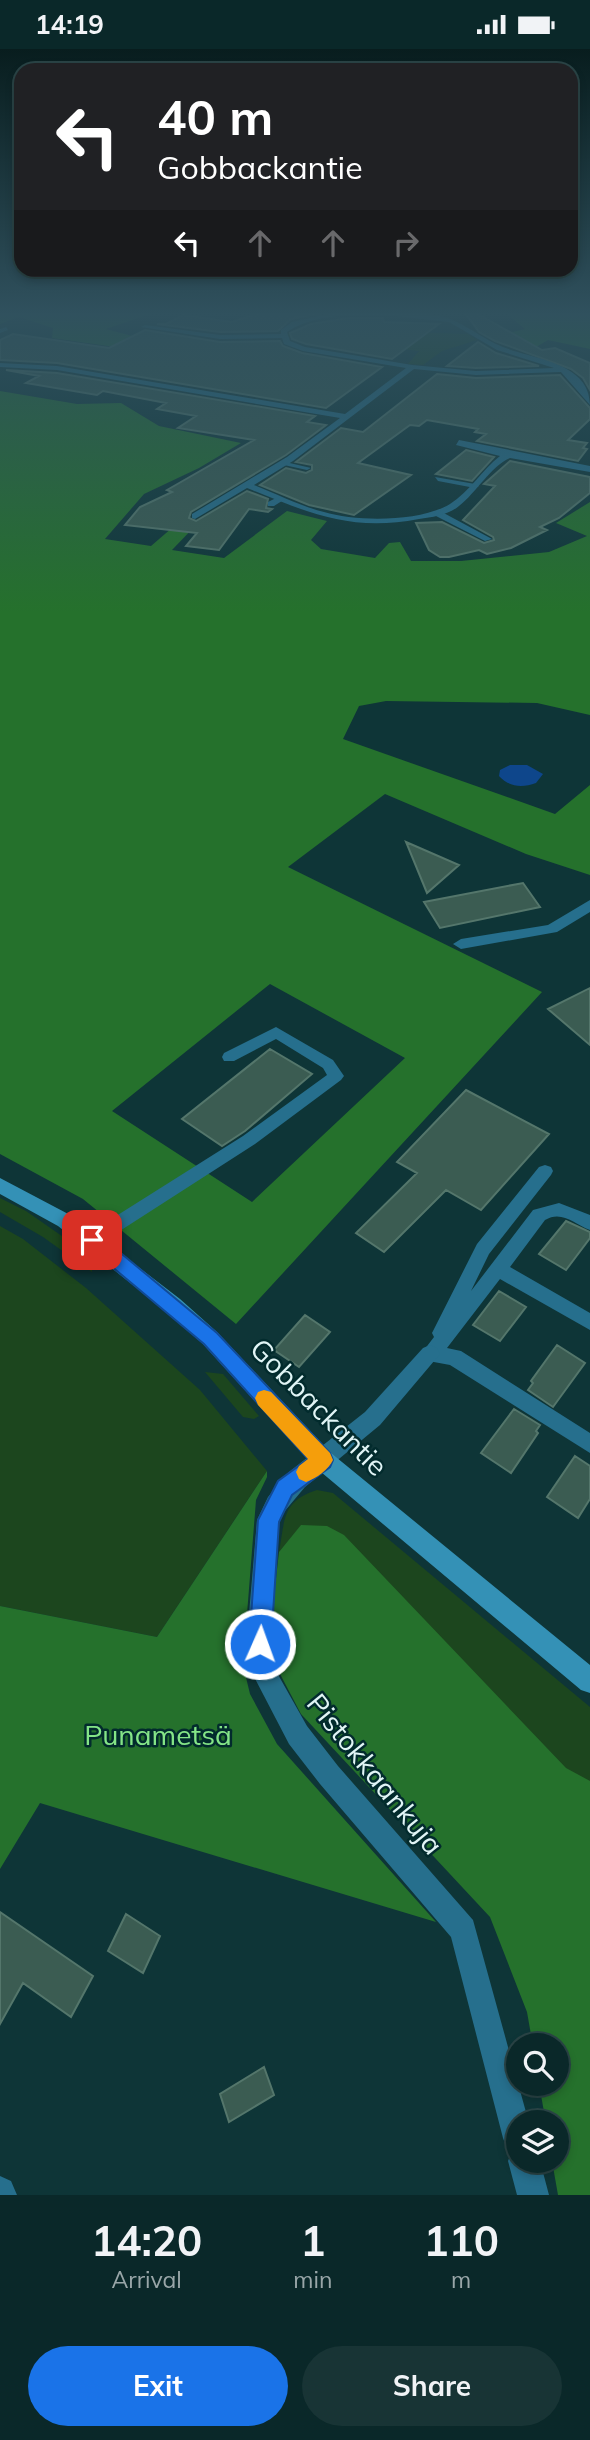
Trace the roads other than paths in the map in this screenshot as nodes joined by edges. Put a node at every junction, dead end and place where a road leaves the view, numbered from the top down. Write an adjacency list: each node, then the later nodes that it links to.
1 (328, 413): 3 (street)
2 (349, 413): 3 (street)
3 (345, 416): 6 (street)
4 (459, 443): 5 (street)
5 (509, 455): 8 (street); 11 (street)
6 (284, 463): 7 (lane); 10 (street)
7 (307, 468)
8 (590, 469)
9 (438, 479): 11 (lane)
10 (247, 485): 12 (street); 13 (street)
11 (475, 487): 12 (street)
12 (437, 513): 14 (lane)
13 (195, 516)
14 (488, 539)
15 (590, 905): 16 (street)
16 (461, 944)
17 (229, 1057): 21 (lane)
18 (545, 1171): 24 (lane)
19 (0, 1185): 21 (street, Gobbackantie)
20 (590, 1223): 22 (lane)
21 (92, 1240): 26 (street, Gobbackantie)
22 (498, 1269): 23 (lane); 24 (lane)
23 (590, 1322)
24 (430, 1354): 25 (lane); 26 (street, Pistokkaankuja)
25 (590, 1444)
26 (323, 1460): 27 (street, Gobbackantie); 28 (street, Pistokkaankuja)
27 (590, 1681)
28 (511, 2110)
29 (527, 2173): 30 (street)
30 (533, 2195)

